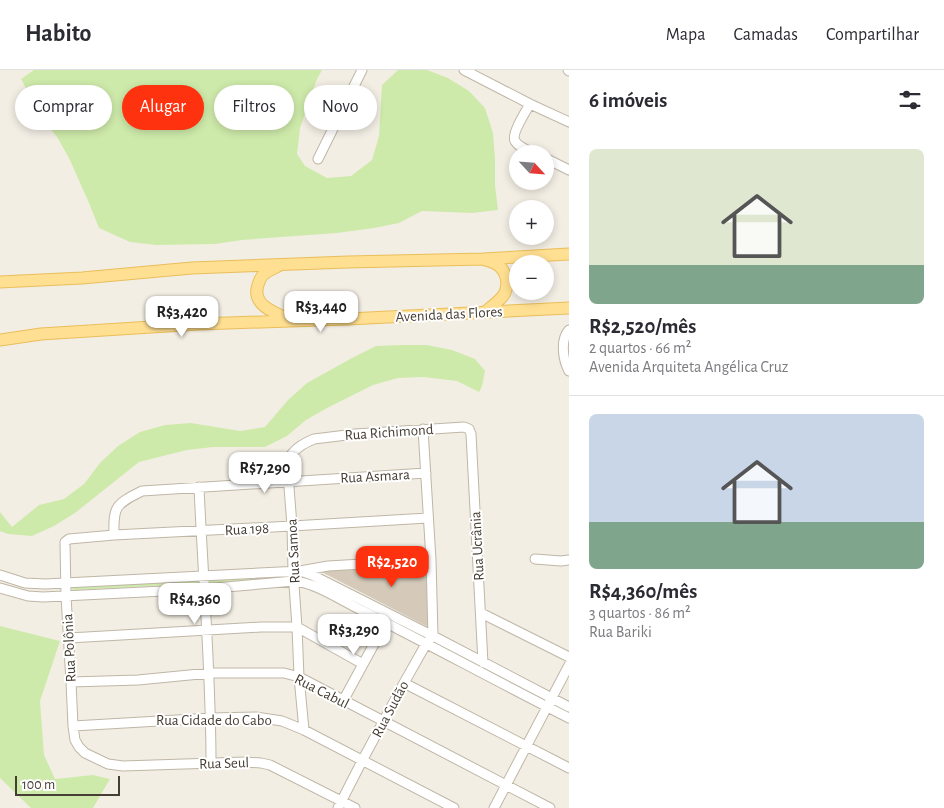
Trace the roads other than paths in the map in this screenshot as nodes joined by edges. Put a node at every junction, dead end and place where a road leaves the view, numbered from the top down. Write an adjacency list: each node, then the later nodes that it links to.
1 (362, 70): 6 (street)
2 (464, 70): 3 (street)
3 (530, 104): 4 (street); 5 (street)
4 (569, 122)
5 (519, 145)
6 (318, 159)
7 (554, 162): 8 (street)
8 (569, 170)
9 (569, 254): 10 (main road)
10 (484, 259): 11 (main road); 14 (main road)
11 (282, 264): 12 (main road); 15 (main road)
12 (0, 282)
13 (569, 308): 14 (main road, Avenida das Flores)
14 (485, 312): 15 (main road, Avenida das Flores)
15 (294, 321): 17 (main road, Avenida das Flores)
16 (569, 330): 18 (street)
17 (0, 340)
18 (569, 371)
19 (423, 429): 20 (street, Rua Richimond); 21 (street, Rua Richimond); 22 (street)
20 (469, 429): 41 (street, Rua Ucrânia)
21 (287, 461): 23 (street, Rua Samoa)
22 (426, 473): 23 (street, Rua Asmara); 25 (street)
23 (288, 481): 24 (street, Rua Asmara); 26 (street, Rua Samoa)
24 (199, 487): 27 (street); 28 (street, Rua Asmara)
25 (428, 518): 26 (street, Rua 198); 31 (street)
26 (292, 526): 27 (street, Rua 198); 33 (street, Rua Samoa)
27 (201, 531): 28 (street, Rua 198); 35 (street)
28 (114, 535): 29 (street, Rua 198)
29 (66, 540): 37 (street, Rua Polônia)
30 (534, 559): 32 (street)
31 (431, 560): 33 (street); 45 (street)
32 (569, 560)
33 (296, 571): 35 (street); 36 (street, Rua Samoa); 45 (street)
34 (0, 575): 37 (street)
35 (204, 575): 37 (street); 39 (street)
36 (294, 581): 39 (street); 42 (street); 43 (street, Rua Samoa)
37 (65, 582): 40 (street, Rua Polônia)
38 (0, 588): 40 (street)
39 (204, 588): 40 (street); 44 (street)
40 (66, 596): 46 (street, Rua Polônia)
41 (482, 613): 48 (street); 49 (street, Rua Ucrânia)
42 (386, 622): 47 (street); 50 (street)
43 (297, 626): 44 (street); 50 (street); 53 (street, Rua Samoa)
44 (207, 630): 46 (street); 52 (street)
45 (433, 636): 47 (street, Rua Sudão); 49 (street)
46 (69, 638): 54 (street, Rua Polônia)
47 (426, 644): 55 (street, Rua Sudão); 59 (street)
48 (569, 657)
49 (483, 663): 56 (street)
50 (363, 664): 57 (street)
51 (569, 665): 56 (street)
52 (210, 673): 53 (street, Rua Cabul); 54 (street, Rua Cabul); 60 (street)
53 (299, 677): 57 (street, Rua Cabul); 64 (street, Rua Samoa)
54 (71, 682): 63 (street, Rua Polônia)
55 (404, 683): 62 (street, Rua Sudão); 65 (street)
56 (552, 699): 58 (street); 59 (street)
57 (343, 701): 62 (street, Rua Cabul)
58 (569, 707)
59 (551, 709): 61 (street); 65 (street)
60 (211, 718): 63 (street, Rua Cidade do Cabo); 64 (street, Rua Cidade do Cabo); 68 (street)
61 (569, 718)
62 (383, 722): 67 (street, Rua Sudão); 70 (street, Rua Cabul)
63 (73, 726): 66 (street, Rua Polônia)
64 (304, 730): 67 (street, Rua Cidade do Cabo)
65 (527, 746): 69 (street); 70 (street)
66 (85, 753): 68 (street, Rua Seul)
67 (362, 760): 71 (street, Rua Sudão); 73 (street, Rua Cidade do Cabo)
68 (211, 763): 71 (street, Rua Seul)
69 (569, 768)
70 (506, 786): 74 (street); 75 (street, Rua Cabul)
71 (340, 804): 72 (street, Rua Seul)
72 (355, 808)
73 (454, 808)
74 (494, 808)
75 (550, 808)

